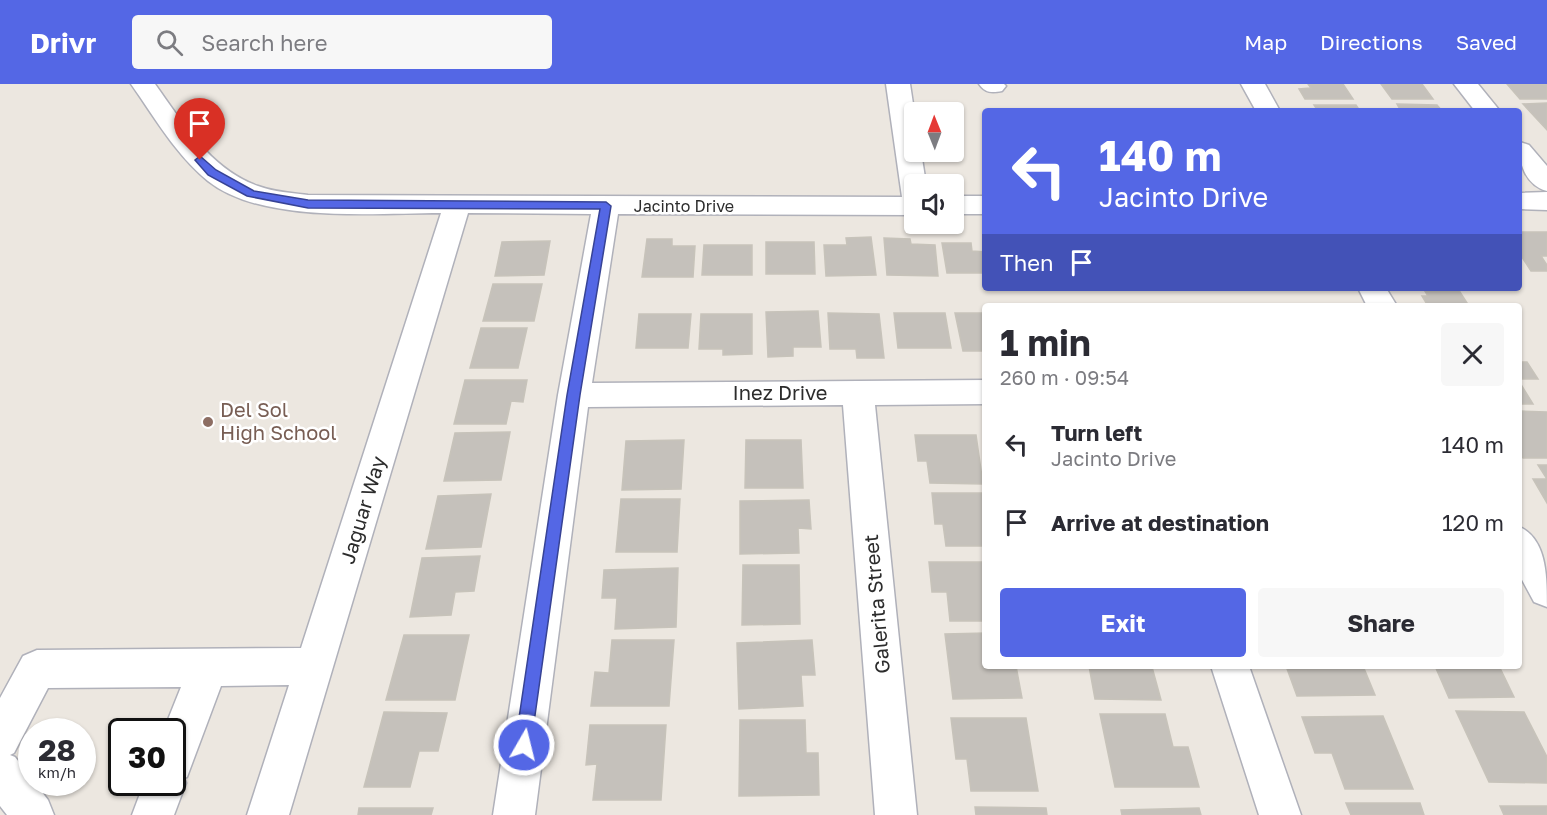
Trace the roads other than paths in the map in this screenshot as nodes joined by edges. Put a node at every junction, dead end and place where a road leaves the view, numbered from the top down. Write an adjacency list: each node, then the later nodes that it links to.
1 (143, 84): 14 (street, Jacinto Drive)
2 (898, 84): 8 (street)
3 (1253, 84): 5 (street)
4 (1466, 84): 6 (street)
5 (1266, 108)
6 (1486, 108)
7 (1522, 152): 9 (street)
8 (911, 174)
9 (1547, 183)
10 (1522, 201): 11 (street)
11 (1547, 201)
12 (964, 205): 13 (street)
13 (982, 205)
14 (457, 206): 15 (street, Jacinto Drive); 22 (street, Jaguar Way)
15 (606, 206): 16 (street, Jacinto Drive); 19 (street)
16 (904, 206)
17 (982, 392): 18 (street, Inez Drive)
18 (858, 393): 19 (street, Inez Drive); 33 (street, Galerita Street)
19 (574, 395): 32 (street)
20 (1522, 546): 21 (street)
21 (1547, 590)
22 (314, 666): 23 (street); 31 (street, Jaguar Way)
23 (208, 668): 25 (street); 26 (street)
24 (1231, 669): 34 (street)
25 (186, 725)
26 (0, 739)
27 (0, 772): 29 (street)
28 (160, 796): 30 (street)
29 (33, 815)
30 (153, 815)
31 (268, 815)
32 (514, 815)
33 (896, 815)
34 (1280, 815)

